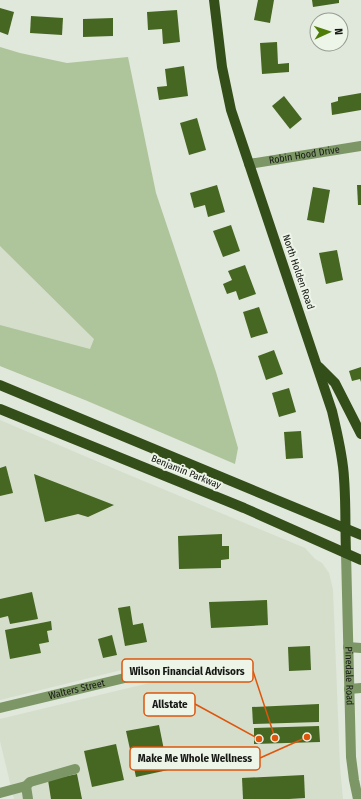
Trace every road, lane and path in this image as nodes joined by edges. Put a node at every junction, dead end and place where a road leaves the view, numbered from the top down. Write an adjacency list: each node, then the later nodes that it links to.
1 (214, 0): 3 (main road, North Holden Road)
2 (361, 146): 3 (street, Robin Hood Drive)
3 (248, 164): 4 (main road, North Holden Road)
4 (318, 366): 7 (main road); 8 (main road, North Holden Road)
5 (0, 385): 8 (main road, Benjamin Parkway)
6 (0, 409): 10 (main road, Benjamin Parkway)
7 (360, 428)
8 (345, 528): 9 (main road, Benjamin Parkway); 10 (main road, North Holden Road)
9 (361, 536)
10 (346, 553): 11 (main road, Benjamin Parkway); 12 (street, Pinedale Road)
11 (361, 560)
12 (348, 647): 13 (street); 16 (street, Pinedale Road)
13 (361, 648)
14 (154, 671): 17 (street, Walters Street)
15 (361, 688): 16 (street)
16 (349, 689): 18 (street, Pinedale Road)
17 (0, 708)
18 (356, 766): 21 (street, Pinedale Road)
19 (75, 769): 20 (street)
20 (26, 786): 22 (street); 23 (street)
21 (358, 792)
22 (0, 793)
23 (28, 799)

